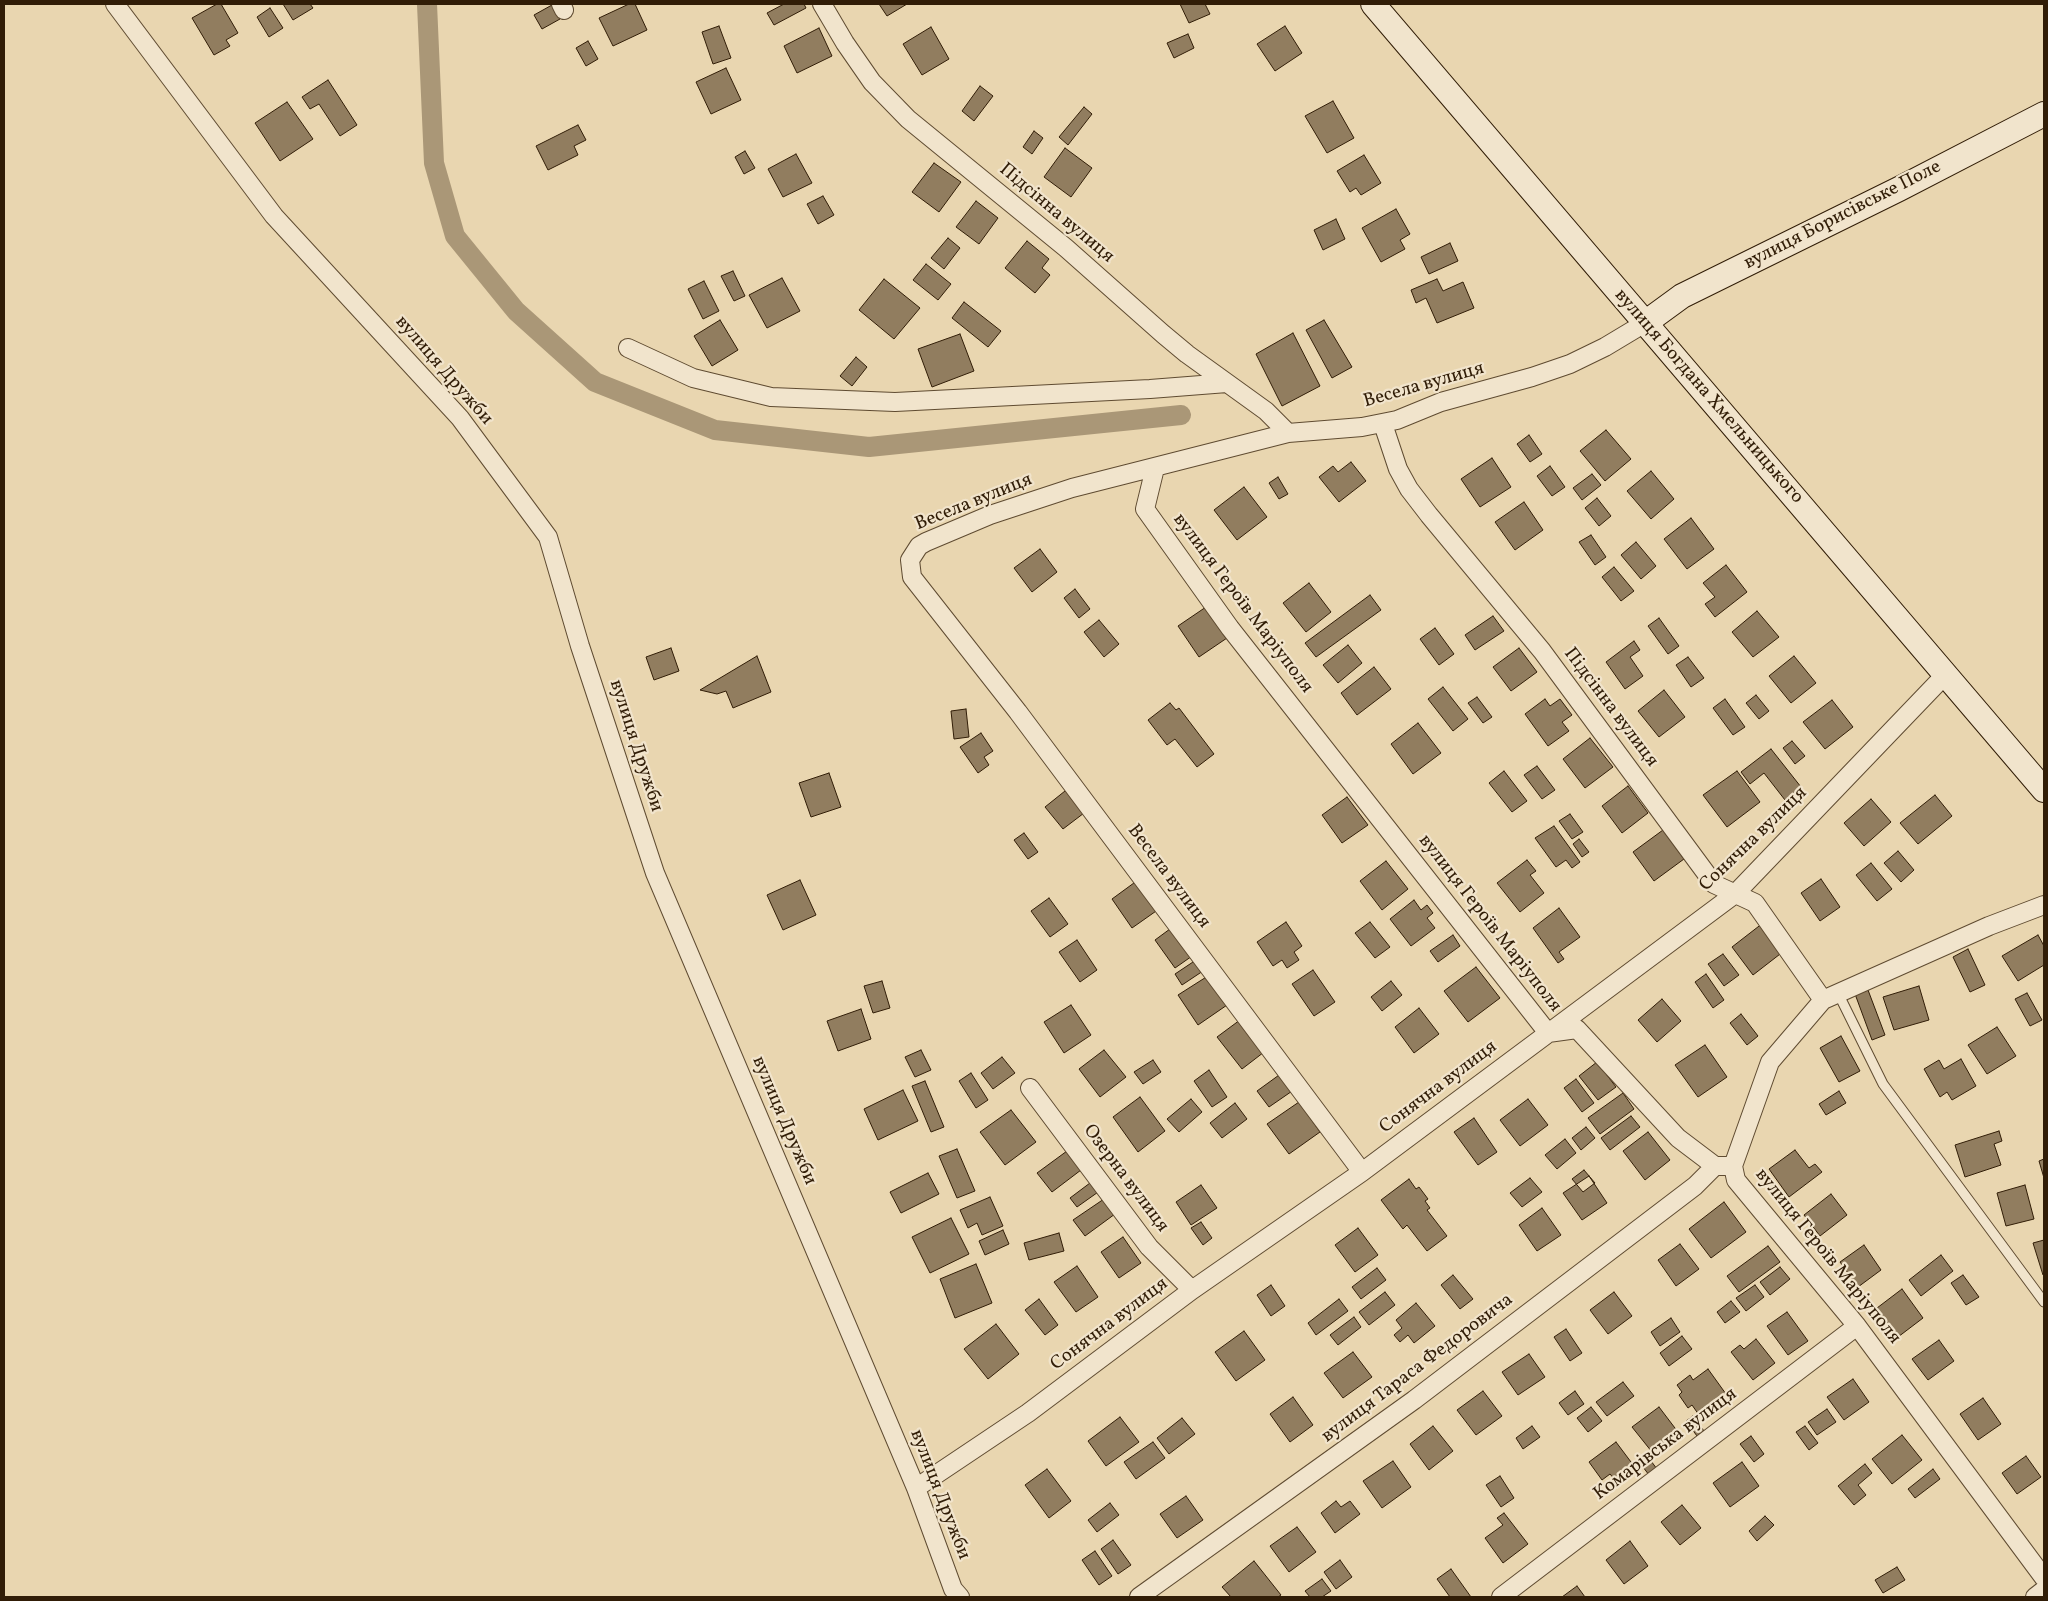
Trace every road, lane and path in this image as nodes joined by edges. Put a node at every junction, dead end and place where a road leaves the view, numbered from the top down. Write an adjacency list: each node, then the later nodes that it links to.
1 (115, 4): 24 (street, вулиця Дружби)
2 (822, 4): 7 (street, Підсінна вулиця)
3 (1373, 4): 5 (main road, вулиця Богдана Хмельницького)
4 (2041, 120): 5 (main road, вулиця Борисівське Поле)
5 (1645, 323): 8 (street, Весела вулиця); 11 (main road, вулиця Богдана Хмельницького)
6 (628, 348): 7 (street)
7 (1227, 383): 9 (street, Підсінна вулиця)
8 (1383, 424): 9 (street, Весела вулиця); 13 (street, Підсінна вулиця)
9 (1288, 433): 10 (street, Весела вулиця)
10 (1155, 468): 16 (street, вулиця Героїв Маріуполя); 20 (street, Весела вулиця)
11 (1946, 674): 12 (main road, вулиця Богдана Хмельницького); 13 (street, Сонячна вулиця)
12 (2044, 790)
13 (1735, 894): 15 (street, Підсінна вулиця); 16 (street, Сонячна вулиця)
14 (2044, 905): 15 (street)
15 (1830, 997): 19 (street); 22 (lane)
16 (1548, 1033): 18 (street, вулиця Героїв Маріуполя); 20 (street, Сонячна вулиця)
17 (1030, 1088): 21 (street, Озерна вулиця)
18 (1715, 1166): 19 (street, вулиця Героїв Маріуполя); 28 (street, вулиця Тараса Федоровича)
19 (1733, 1166): 23 (street, вулиця Героїв Маріуполя)
20 (1362, 1172): 21 (street, Сонячна вулиця)
21 (1192, 1290): 24 (street, Сонячна вулиця)
22 (2044, 1302)
23 (1857, 1326): 25 (street, вулиця Героїв Маріуполя); 29 (street, Комарівська вулиця)
24 (916, 1488): 27 (street, вулиця Дружби)
25 (2044, 1578)
26 (2044, 1590): 30 (street)
27 (960, 1597)
28 (1140, 1597)
29 (1501, 1597)
30 (2035, 1597)

